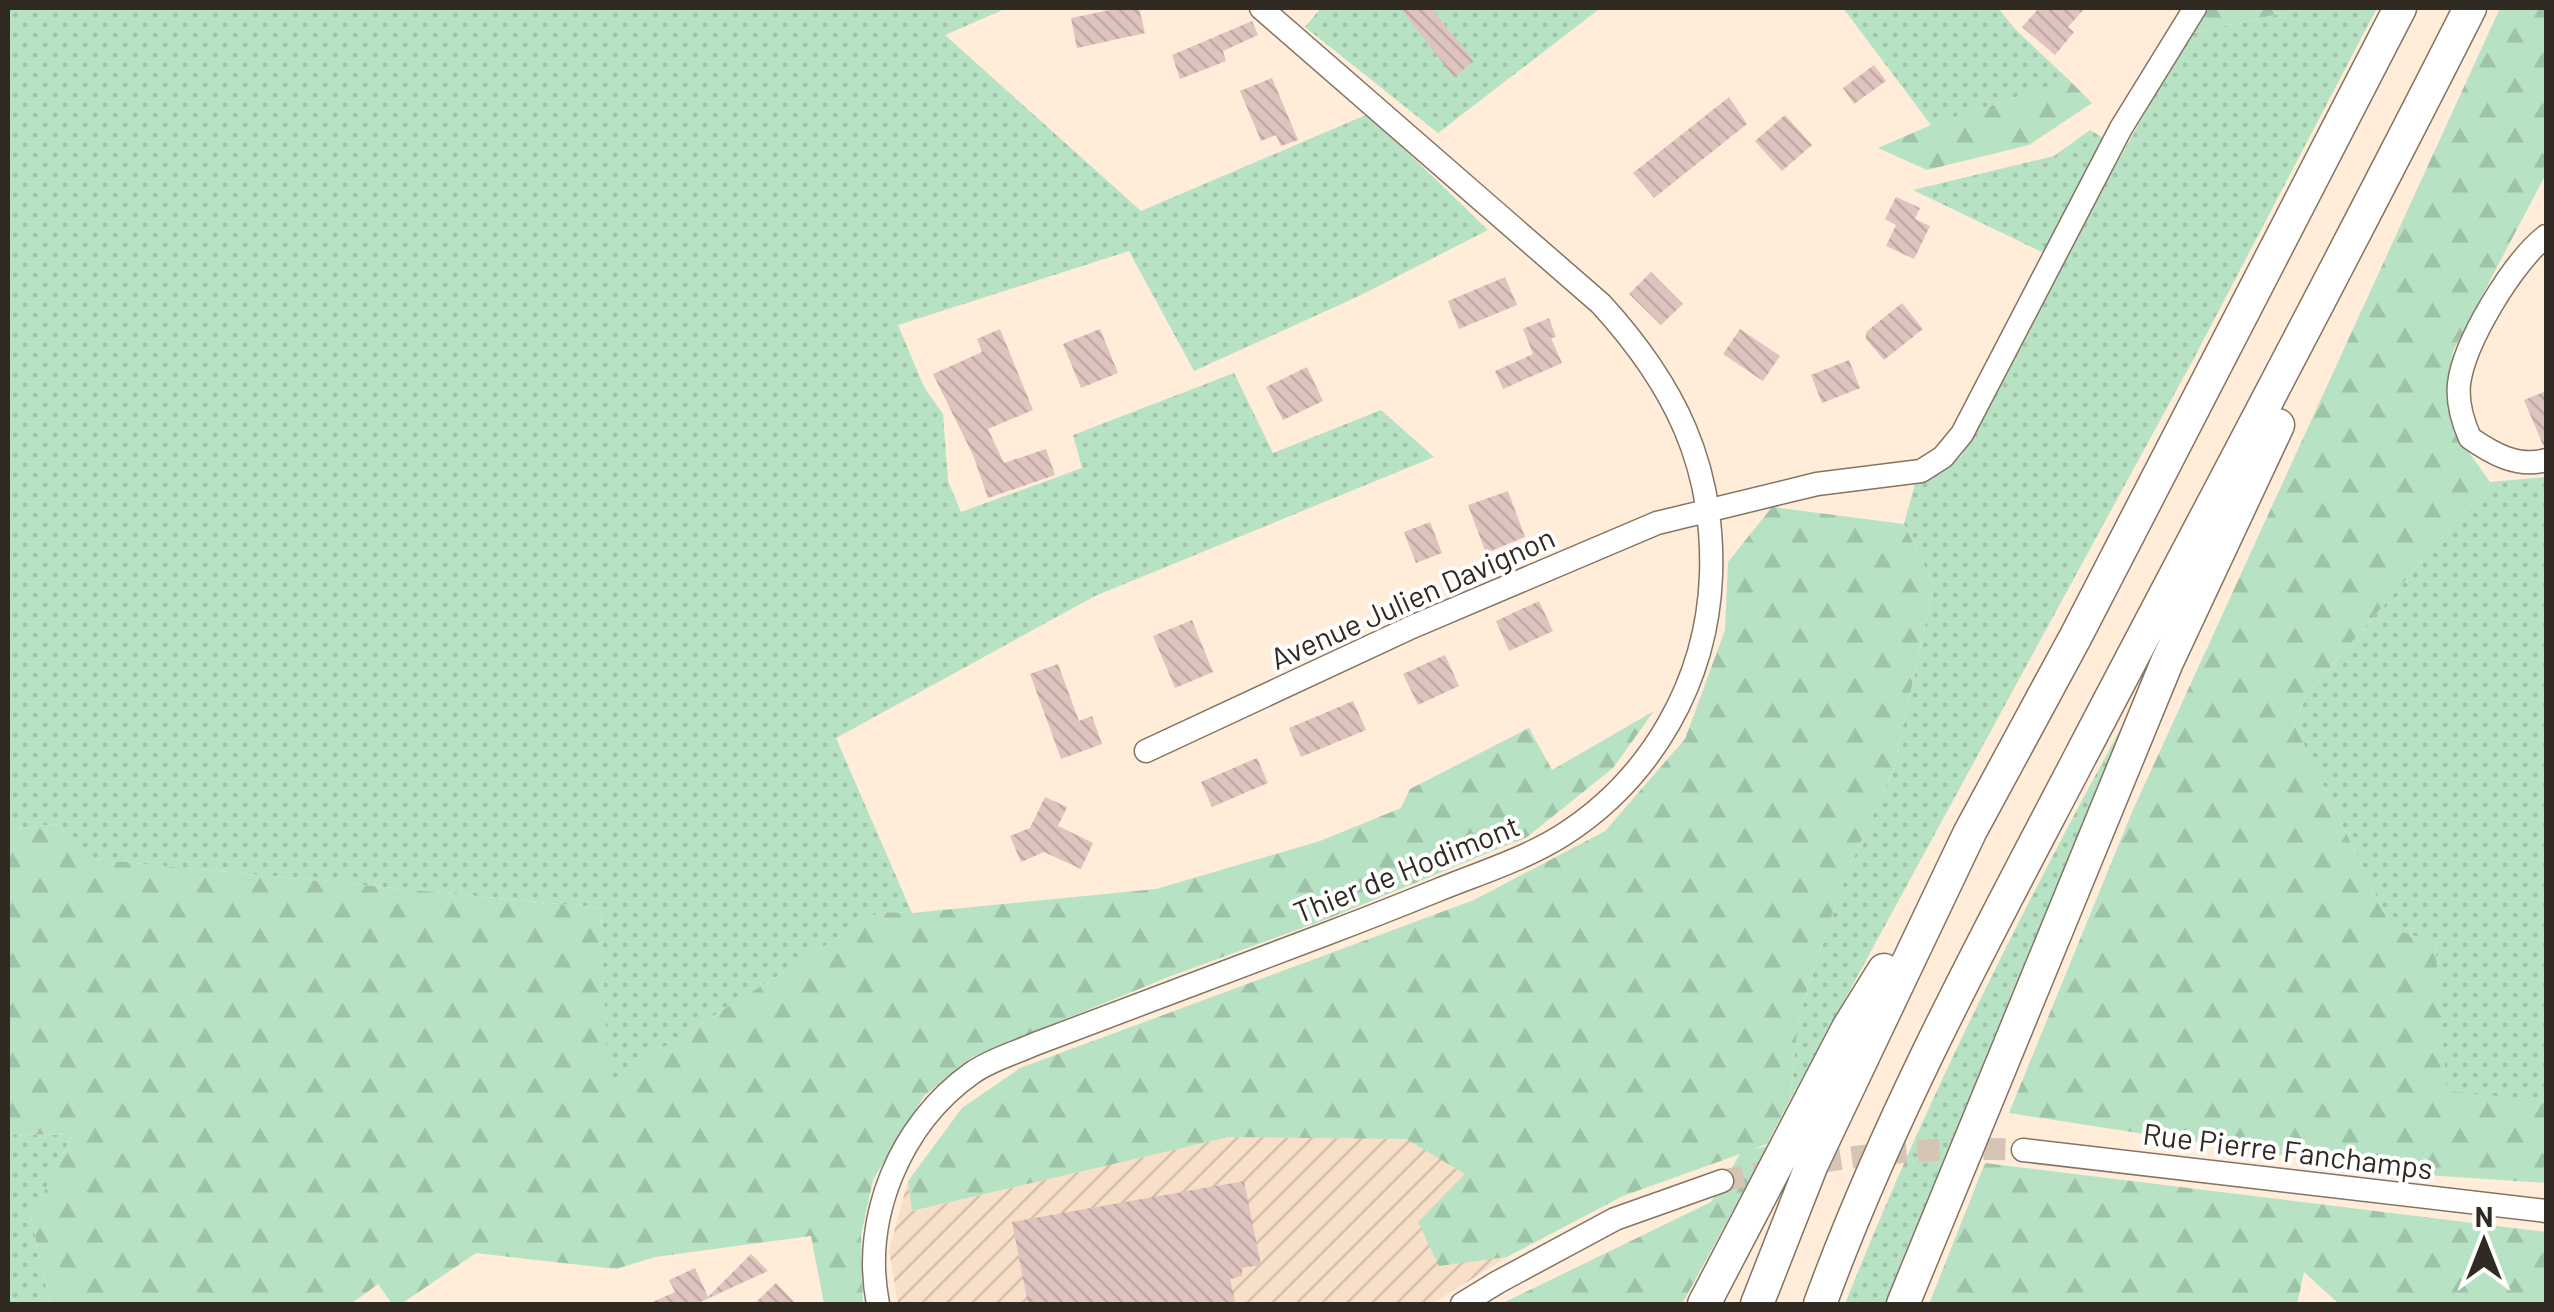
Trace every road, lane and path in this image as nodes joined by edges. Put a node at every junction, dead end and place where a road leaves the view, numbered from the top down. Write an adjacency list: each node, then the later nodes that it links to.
1 (1260, 8): 8 (street, Thier de Hodimont)
2 (2195, 8): 8 (street, Avenue Julien Davignon)
3 (2400, 8): 10 (highway)
4 (2470, 8): 5 (highway)
5 (2357, 231): 18 (highway); 19 (highway)
6 (2546, 236): 7 (street)
7 (2546, 460)
8 (1707, 510): 9 (street, Avenue Julien Davignon); 14 (street, Thier de Hodimont)
9 (1146, 750)
10 (1970, 832): 16 (highway); 17 (highway)
11 (2023, 1150): 13 (street, Rue Pierre Fanchamps)
12 (1722, 1181): 15 (street)
13 (2546, 1211)
14 (878, 1304)
15 (1462, 1304)
16 (1704, 1304)
17 (1757, 1304)
18 (1820, 1304)
19 (1902, 1304)

